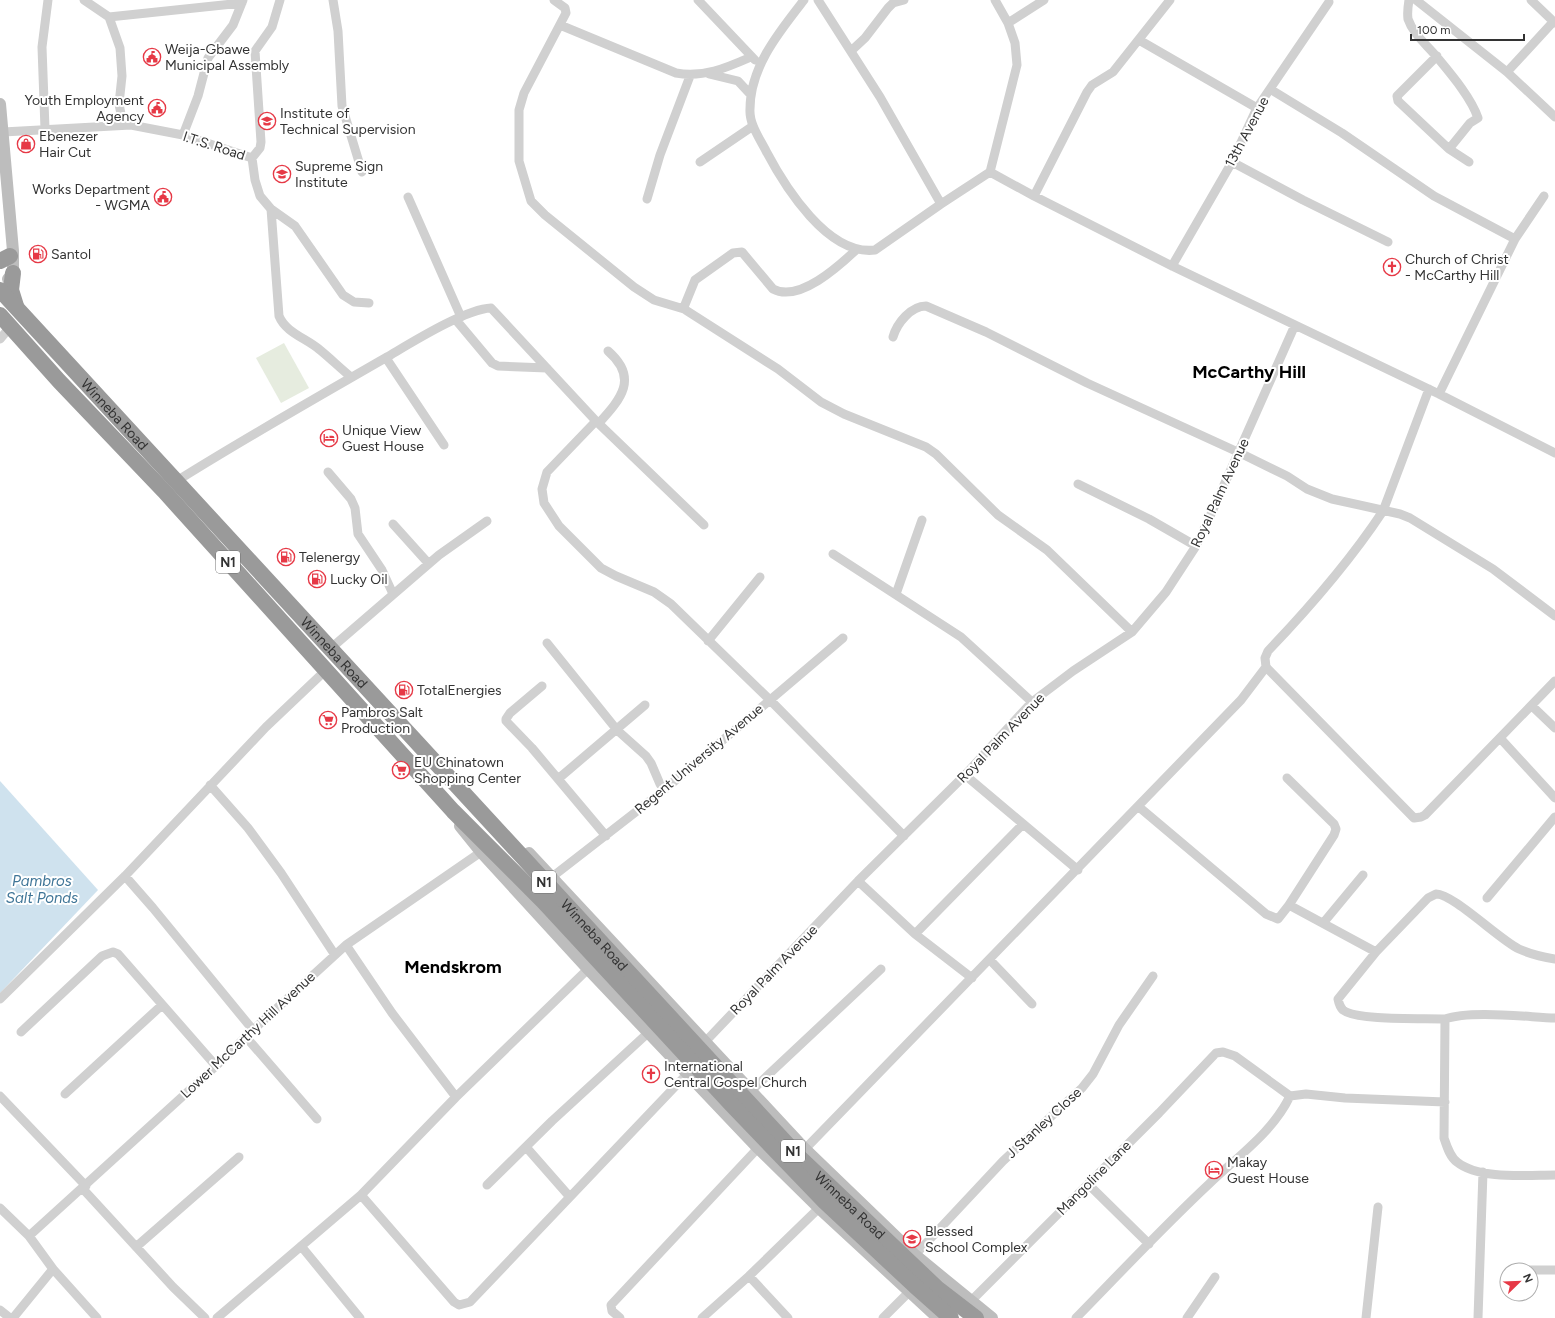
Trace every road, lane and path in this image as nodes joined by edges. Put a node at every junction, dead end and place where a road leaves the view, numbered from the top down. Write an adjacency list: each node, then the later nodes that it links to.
1 (48, 0): 37 (street)
2 (84, 0): 18 (street)
3 (280, 0): 41 (street)
4 (333, 0): 45 (street)
5 (554, 0): 21 (street)
6 (698, 0): 25 (street)
7 (804, 0): 26 (street)
8 (818, 0): 23 (street)
9 (904, 0): 23 (street)
10 (995, 0): 19 (street)
11 (1044, 0): 19 (street)
12 (1170, 0): 22 (street)
13 (1409, 0): 24 (street)
14 (1416, 0): 27 (street)
15 (1531, 0): 20 (street)
16 (243, 2): 18 (street); 39 (street)
17 (1330, 2): 30 (street, 13th Avenue)
18 (109, 17): 35 (street)
19 (1008, 23): 46 (street)
20 (1554, 23): 27 (street)
21 (560, 25): 29 (street); 62 (street)
22 (1139, 40): 33 (street); 47 (street)
23 (851, 51): 51 (street)
24 (1437, 56): 40 (street); 40 (street)
25 (752, 58): 26 (street); 28 (street)
26 (760, 63): 31 (street)
27 (1507, 72): 34 (street)
28 (707, 74): 29 (street); 31 (street)
29 (690, 76): 50 (street)
30 (1270, 89): 33 (street, 13th Avenue); 53 (street)
31 (751, 95): 36 (street)
32 (0, 104): 38 (street)
33 (1258, 108): 43 (street, 13th Avenue)
34 (1555, 117)
35 (123, 124): 37 (street, I.T.S. Road); 39 (street, I.T.S. Road)
36 (753, 126): 42 (street); 55 (street)
37 (45, 129): 38 (street, I.T.S. Road)
38 (3, 132): 56 (street)
39 (184, 135): 41 (street, I.T.S. Road)
40 (1449, 149): 44 (street)
41 (252, 158): 52 (street, I.T.S. Road)
42 (700, 162)
43 (1232, 162): 54 (street); 57 (street, 13th Avenue)
44 (1469, 162)
45 (362, 172)
46 (990, 172): 47 (street); 51 (street)
47 (1034, 196): 57 (street)
48 (1544, 196): 53 (street)
49 (408, 197): 63 (street)
50 (648, 199)
51 (941, 204): 55 (street)
52 (272, 210): 60 (street, I.T.S. Road); 71 (street)
53 (1515, 239): 73 (street)
54 (1388, 242)
55 (857, 249): 62 (street)
56 (7, 256): 58 (street)
57 (1172, 266): 65 (street)
58 (6, 271): 59 (street); 61 (highway)
59 (0, 288): 61 (highway, Winneba Road / N1)
60 (369, 303)
61 (17, 309): 79 (highway, Winneba Road / N1)
62 (684, 309): 95 (street)
63 (458, 319): 69 (street); 70 (street); 70 (street)
64 (5, 321): 67 (street); 93 (highway, Winneba Road / N1)
65 (1295, 325): 72 (street); 76 (street, Royal Palm Avenue)
66 (893, 337): 76 (street)
67 (0, 339)
68 (608, 351): 74 (street)
69 (386, 358): 71 (street); 75 (street)
70 (547, 368): 74 (street)
71 (351, 378): 79 (street)
72 (1429, 389): 73 (street); 81 (street)
73 (1439, 394): 77 (street)
74 (597, 422): 85 (street); 97 (street)
75 (444, 445)
76 (1240, 453): 81 (street); 86 (street, Royal Palm Avenue)
77 (1555, 453)
78 (328, 472): 91 (street)
79 (175, 482): 90 (highway, Winneba Road / N1)
80 (1078, 484): 86 (street)
81 (1383, 511): 94 (street); 100 (street)
82 (922, 520): 92 (street)
83 (487, 521): 88 (street)
84 (393, 524): 88 (street)
85 (704, 525)
86 (1196, 546): 95 (street, Royal Palm Avenue)
87 (833, 554): 92 (street)
88 (429, 564): 91 (street)
89 (760, 577): 97 (street)
90 (268, 579): 93 (highway); 99 (highway, Winneba Road / N1)
91 (393, 594): 99 (street)
92 (896, 594): 105 (street)
93 (258, 595): 101 (highway, Winneba Road / N1)
94 (1555, 616)
95 (1132, 632): 105 (street, Royal Palm Avenue)
96 (843, 638): 104 (street, Regent University Avenue)
97 (708, 641): 104 (street)
98 (547, 643): 109 (street)
99 (330, 649): 116 (highway, Winneba Road / N1)
100 (1266, 667): 110 (street); 118 (street)
101 (326, 670): 114 (street); 119 (highway, Winneba Road / N1)
102 (1555, 681): 107 (street)
103 (542, 686): 112 (street)
104 (770, 700): 115 (street, Regent University Avenue); 123 (street)
105 (1032, 702): 111 (street, Royal Palm Avenue)
106 (646, 705): 109 (street)
107 (1532, 706): 108 (street); 110 (street)
108 (1555, 728)
109 (617, 730): 112 (street); 115 (street)
110 (1500, 738): 117 (street)
111 (965, 775): 121 (street); 123 (street, Royal Palm Avenue)
112 (558, 778): 122 (street)
113 (1287, 778): 131 (street)
114 (210, 785): 127 (street); 136 (street)
115 (664, 790): 122 (street, Regent University Avenue)
116 (464, 795): 128 (street); 176 (highway, Winneba Road / N1)
117 (1555, 798)
118 (1139, 807): 125 (street); 131 (street)
119 (453, 811): 124 (street); 176 (highway, Winneba Road / N1)
120 (1555, 817): 130 (street)
121 (1023, 824): 125 (street); 133 (street)
122 (606, 836): 128 (street, Regent University Avenue)
123 (904, 836): 129 (street, Royal Palm Avenue)
124 (481, 852): 134 (street, Lower McCarthy Hill Avenue); 139 (street)
125 (1078, 870): 138 (street)
126 (1363, 875): 132 (street)
127 (125, 876): 143 (street); 148 (street)
128 (552, 877): 152 (street)
129 (858, 881): 133 (street); 152 (street, Royal Palm Avenue)
130 (1487, 898)
131 (1289, 905): 132 (street)
132 (1324, 922): 135 (street)
133 (915, 934): 142 (street)
134 (346, 945): 136 (street, Lower McCarthy Hill Avenue); 159 (street)
135 (1376, 952): 137 (street); 147 (street)
136 (335, 955): 148 (street, Lower McCarthy Hill Avenue)
137 (1555, 959)
138 (990, 960): 142 (street); 144 (street)
139 (588, 969): 150 (street); 159 (street)
140 (881, 969): 155 (street)
141 (1153, 976): 181 (street, J Stanley Close)
142 (972, 978): 164 (street)
143 (0, 999)
144 (1032, 1004)
145 (162, 1005): 149 (street); 153 (street); 156 (street)
146 (1555, 1018): 147 (street)
147 (1445, 1019): 160 (street)
148 (253, 1030): 151 (street, Lower McCarthy Hill Avenue)
149 (21, 1032)
150 (649, 1032): 154 (street); 162 (street)
151 (246, 1037): 153 (street, Lower McCarthy Hill Avenue); 161 (street)
152 (704, 1042): 155 (street)
153 (216, 1066): 170 (street, Lower McCarthy Hill Avenue)
154 (688, 1073): 163 (street); 172 (street)
155 (751, 1091): 164 (street)
156 (65, 1094)
157 (0, 1096): 170 (street)
158 (1290, 1096): 160 (street); 168 (street, Mangoline Lane); 178 (street)
159 (456, 1097): 171 (street)
160 (1445, 1102): 166 (street)
161 (317, 1119)
162 (526, 1147): 169 (street); 172 (street)
163 (758, 1148): 175 (street); 195 (street)
164 (805, 1149): 176 (street)
165 (239, 1157): 180 (street)
166 (1483, 1172): 167 (street); 206 (street)
167 (1555, 1175)
168 (1088, 1184): 178 (street); 188 (street, Mangoline Lane)
169 (487, 1185)
170 (84, 1187): 177 (street, Lower McCarthy Hill Avenue); 180 (street)
171 (361, 1195): 172 (street); 179 (street)
172 (569, 1196)
173 (1378, 1207): 205 (street)
174 (0, 1208): 177 (street)
175 (819, 1208): 176 (street); 185 (street)
176 (868, 1232): 181 (street); 187 (street); 200 (highway, Winneba Road / N1); 201 (highway, Winneba Road / N1)
177 (29, 1236): 182 (street)
178 (1149, 1244): 203 (street)
179 (301, 1246): 193 (street); 194 (street)
180 (136, 1247): 192 (street)
181 (915, 1255): 188 (street)
182 (54, 1269): 190 (street); 191 (street)
183 (1539, 1270): 184 (street)
184 (1555, 1270)
185 (749, 1276): 196 (street); 197 (street)
186 (1215, 1277): 204 (street)
187 (909, 1292): 198 (street); 199 (street)
188 (970, 1302): 202 (street)
189 (0, 1310): 190 (street)
190 (11, 1318)
191 (97, 1318)
192 (205, 1318)
193 (217, 1318)
194 (360, 1318)
195 (620, 1318)
196 (702, 1318)
197 (788, 1318)
198 (883, 1318)
199 (938, 1318)
200 (951, 1318)
201 (976, 1318)
202 (992, 1318)
203 (1076, 1318)
204 (1187, 1318)
205 (1366, 1318)
206 (1478, 1318)

